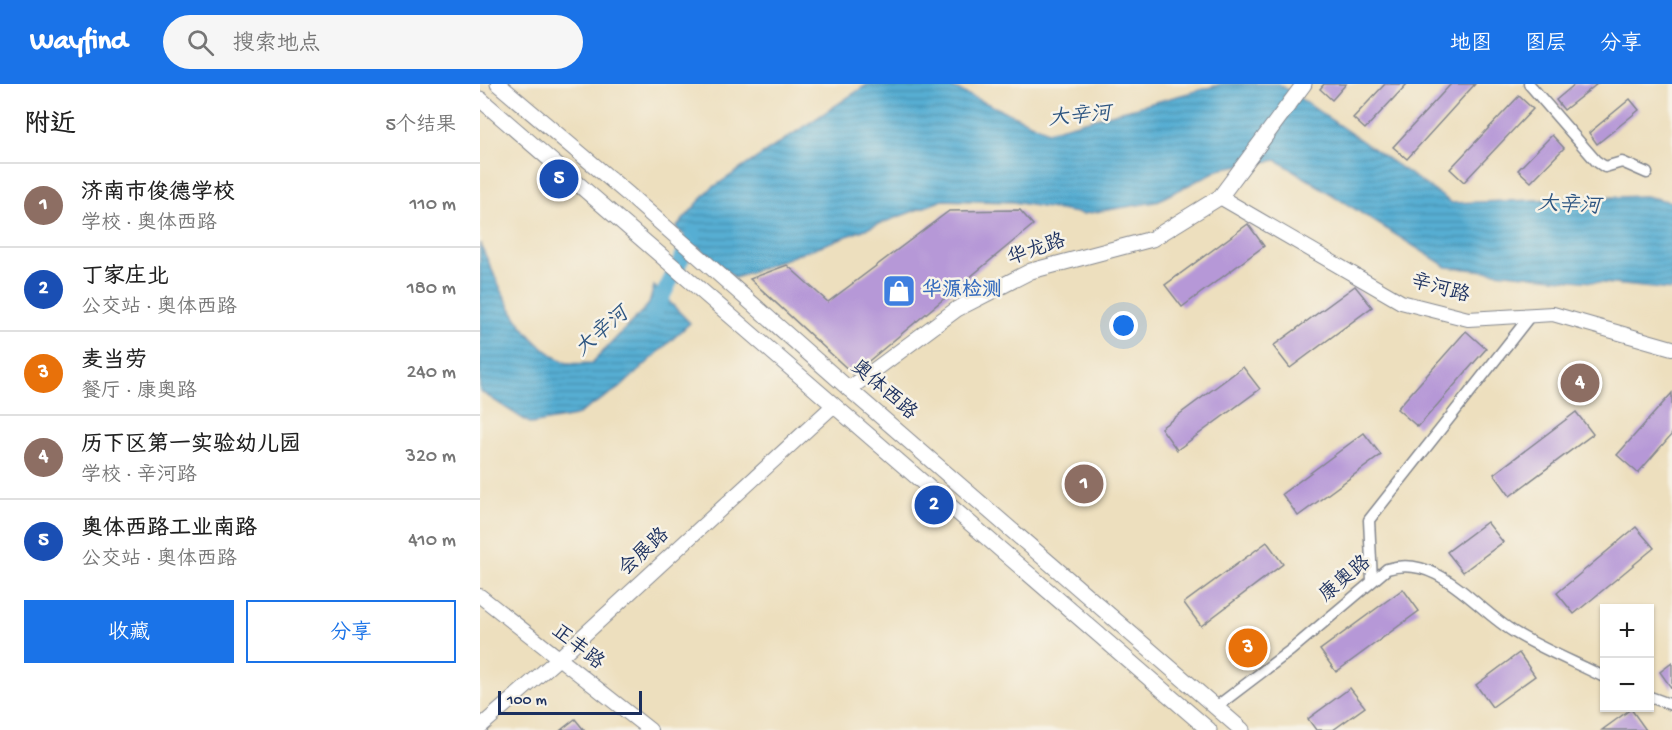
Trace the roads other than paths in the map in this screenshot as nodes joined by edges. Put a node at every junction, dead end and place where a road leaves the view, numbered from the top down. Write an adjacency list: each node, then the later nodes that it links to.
1 (498, 84): 9 (main road, 奥体西路)
2 (1304, 84): 6 (main road)
3 (1529, 84): 5 (street)
4 (480, 99): 10 (main road)
5 (1647, 173)
6 (1220, 197): 7 (street, 辛河路); 9 (main road, 华龙路)
7 (1530, 316): 8 (street, 辛河路); 11 (street)
8 (1672, 348)
9 (849, 390): 10 (street); 17 (main road, 奥体西路)
10 (834, 405): 13 (street, 会展路); 20 (main road)
11 (1372, 581): 14 (street, 康奥路); 17 (street, 康奥路)
12 (480, 596): 13 (street, 正丰路)
13 (559, 658): 18 (street, 会展路); 19 (street, 正丰路)
14 (1600, 675)
15 (1654, 698): 16 (street)
16 (1672, 705)
17 (1216, 707): 21 (main road, 奥体西路)
18 (480, 727)
19 (651, 730)
20 (1209, 730)
21 (1242, 730)

